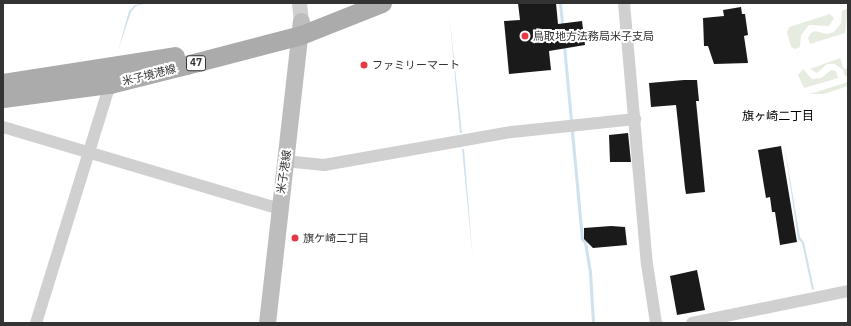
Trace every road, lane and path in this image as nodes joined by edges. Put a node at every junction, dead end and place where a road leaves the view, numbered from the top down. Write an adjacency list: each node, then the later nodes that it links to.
1 (352, 3): 4 (main road, 米子境港線 / 47)
2 (382, 3): 4 (main road, 米子境港線 / 47)
3 (624, 3): 8 (street)
4 (301, 20): 5 (main road, 米子境港線 / 47); 6 (main road, 米子境港線 / 47); 11 (main road, 米子港線)
5 (3, 83)
6 (110, 84): 7 (main road, 米子境港線 / 47); 10 (street)
7 (3, 98)
8 (635, 119): 11 (street); 16 (street)
9 (3, 127): 10 (street)
10 (88, 153): 12 (street); 14 (street)
11 (285, 161): 12 (main road, 米子港線)
12 (279, 208): 15 (main road, 米子港線)
13 (848, 291): 17 (street)
14 (36, 323)
15 (267, 323)
16 (656, 323)
17 (692, 323)

